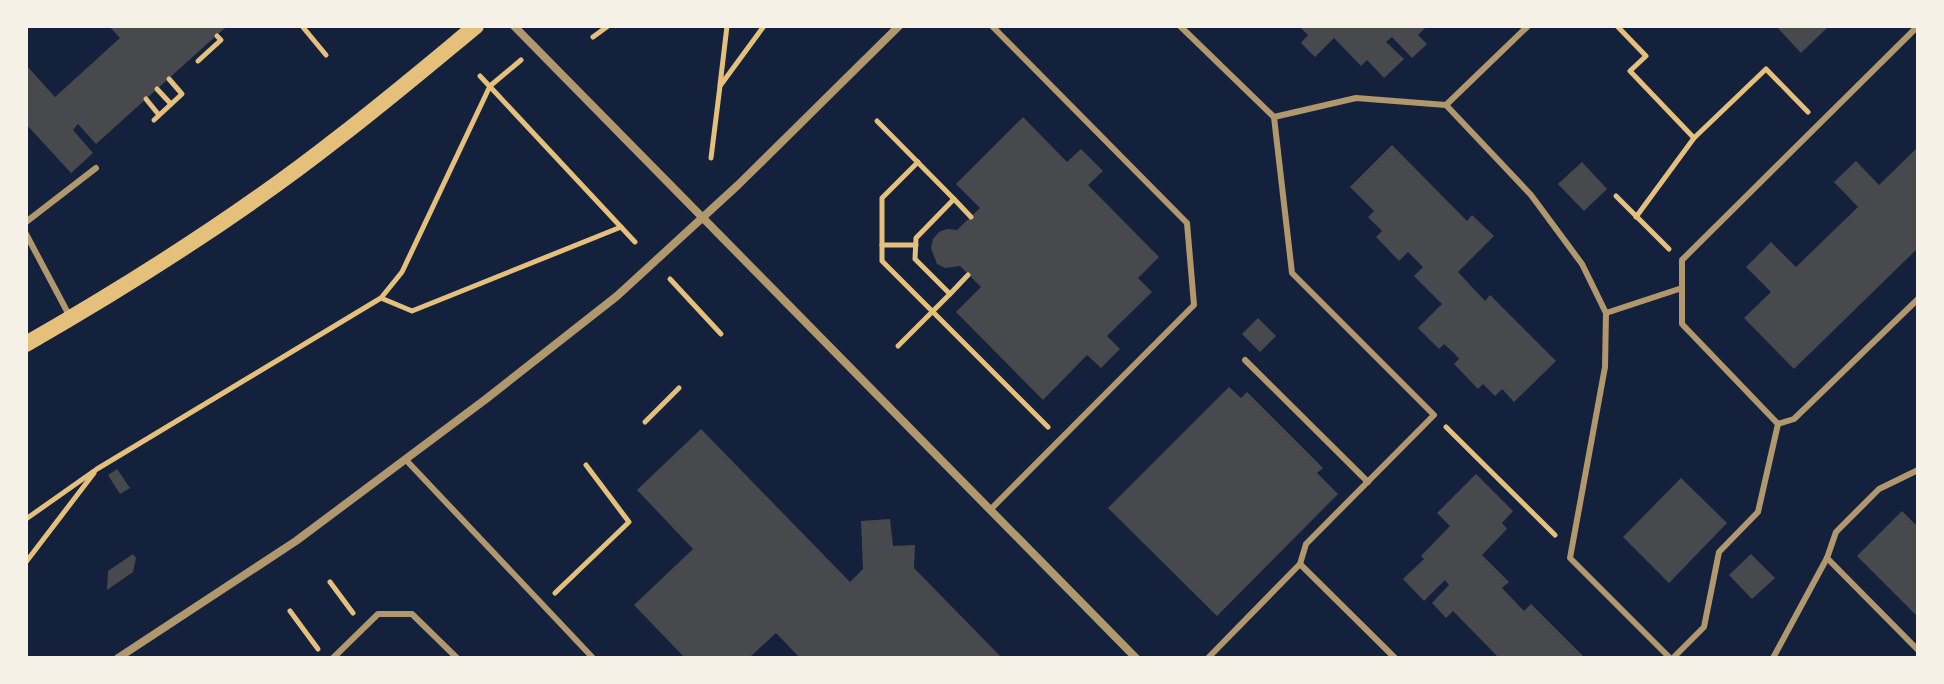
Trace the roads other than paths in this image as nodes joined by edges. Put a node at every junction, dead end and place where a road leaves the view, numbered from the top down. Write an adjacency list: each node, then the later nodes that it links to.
1 (476, 26): 17 (main road)
2 (514, 26): 11 (street)
3 (899, 26): 11 (street)
4 (992, 26): 24 (lane)
5 (1180, 26): 9 (lane)
6 (1528, 26): 8 (lane)
7 (1918, 26): 14 (lane)
8 (1446, 105): 9 (lane); 16 (lane)
9 (1274, 117): 23 (lane)
10 (96, 168): 12 (lane)
11 (702, 218): 21 (street); 24 (street)
12 (26, 222)
13 (26, 234): 17 (lane)
14 (1682, 288): 16 (lane); 20 (lane)
15 (1918, 299): 20 (lane)
16 (1606, 313): 35 (lane)
17 (71, 318): 18 (main road)
18 (26, 344)
19 (1245, 360): 23 (lane)
20 (1778, 424): 35 (lane)
21 (406, 460): 28 (street); 31 (lane)
22 (1918, 470): 25 (lane)
23 (1368, 482): 26 (lane)
24 (990, 510): 32 (street)
25 (1827, 558): 27 (lane); 36 (lane)
26 (1300, 564): 33 (lane); 34 (lane)
27 (1918, 650)
28 (118, 658)
29 (333, 658): 30 (lane)
30 (457, 658)
31 (593, 658)
32 (1136, 658)
33 (1208, 658)
34 (1395, 658)
35 (1671, 658)
36 (1773, 658)

